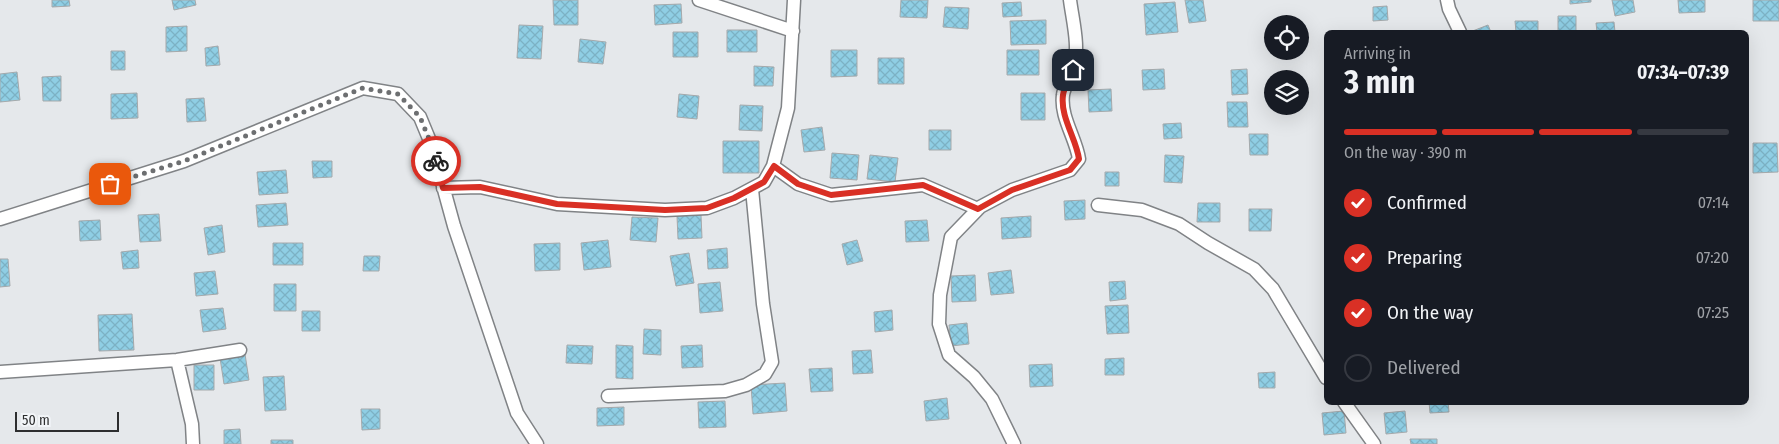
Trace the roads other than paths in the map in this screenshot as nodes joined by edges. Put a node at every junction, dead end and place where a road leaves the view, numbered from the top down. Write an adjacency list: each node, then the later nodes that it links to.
1 (699, 0): 6 (street)
2 (794, 0): 6 (street)
3 (1070, 0): 11 (street)
4 (1447, 0): 5 (street)
5 (1459, 30)
6 (793, 31): 7 (street)
7 (774, 166): 9 (street); 11 (street)
8 (443, 188): 9 (street); 12 (street); 20 (street)
9 (752, 189): 17 (street)
10 (1098, 205): 16 (street)
11 (978, 209): 21 (street)
12 (0, 219)
13 (240, 350): 14 (street)
14 (177, 360): 15 (street); 19 (street)
15 (0, 372)
16 (1324, 375)
17 (608, 396)
18 (1346, 405): 22 (street)
19 (193, 444)
20 (537, 444)
21 (1014, 444)
22 (1374, 444)

